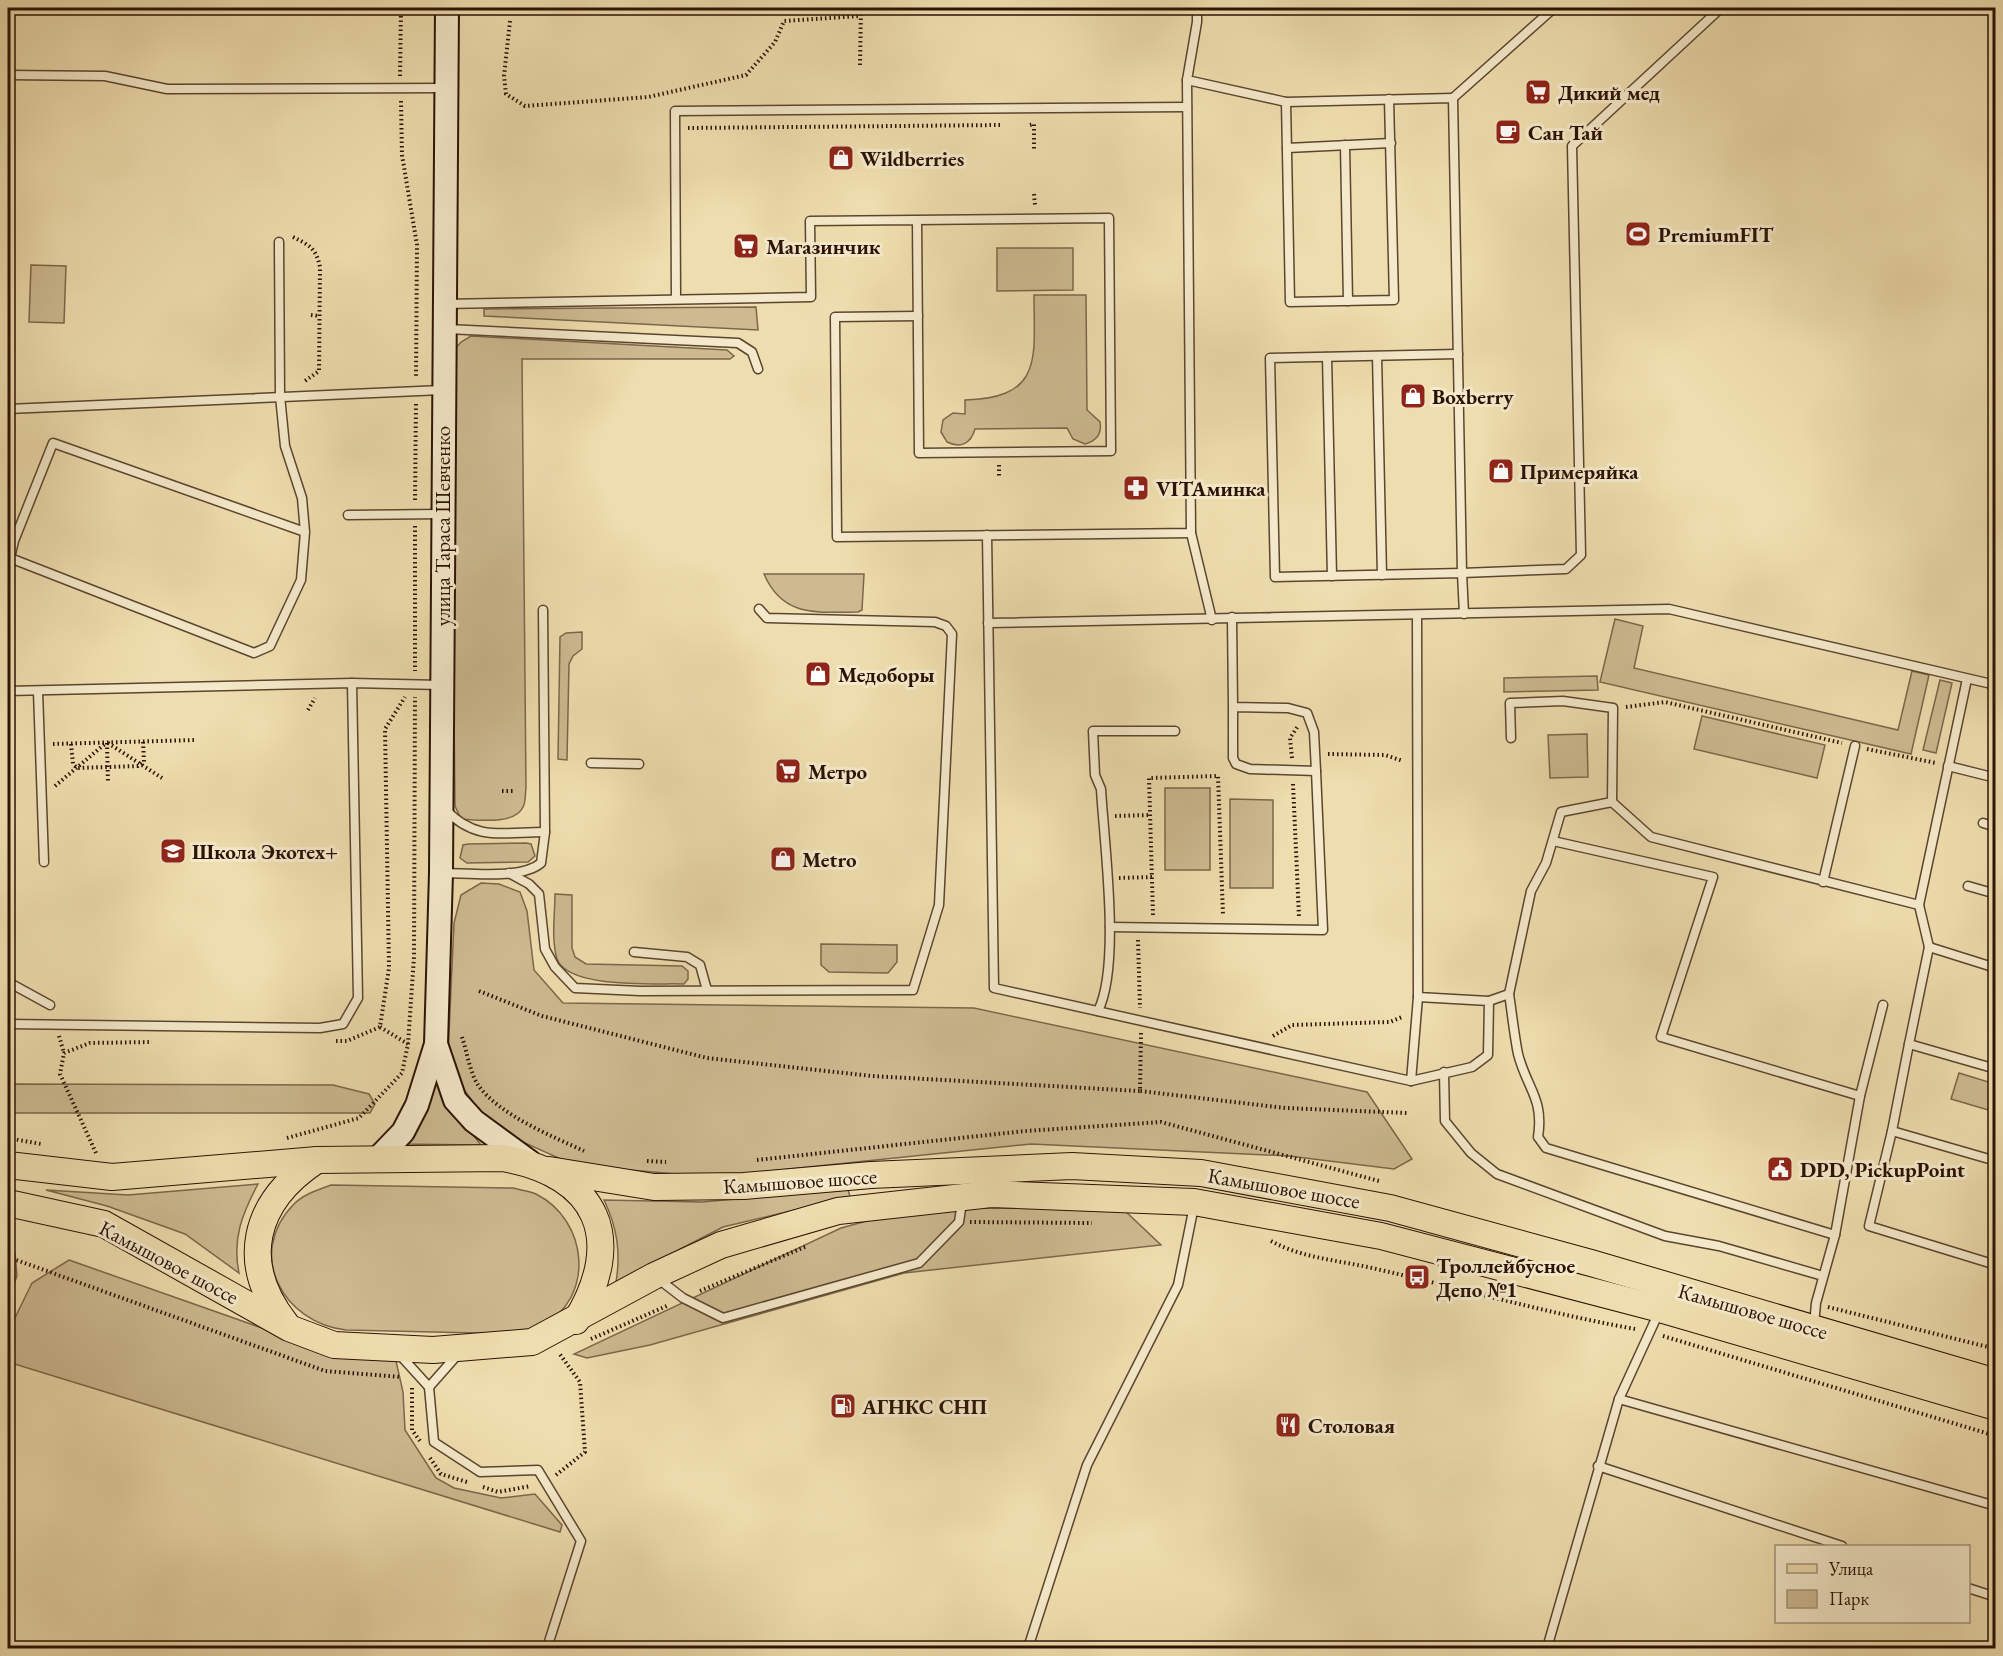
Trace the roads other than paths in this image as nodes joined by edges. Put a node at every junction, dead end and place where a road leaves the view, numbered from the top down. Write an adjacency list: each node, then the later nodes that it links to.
1 (447, 8): 7 (main road, улица Тараса Шевченко)
2 (1197, 8): 6 (lane)
3 (1554, 8): 8 (lane)
4 (1721, 8): 34 (lane)
5 (8, 75): 7 (lane)
6 (1186, 80): 10 (lane); 11 (lane)
7 (446, 88): 19 (main road, улица Тараса Шевченко)
8 (1452, 98): 9 (lane); 22 (lane)
9 (1389, 99): 10 (lane); 12 (lane)
10 (1286, 102): 14 (lane)
11 (1187, 107): 17 (lane); 32 (lane)
12 (1390, 143): 13 (lane); 18 (lane)
13 (1345, 145): 14 (lane); 18 (lane)
14 (1287, 148): 18 (lane)
15 (917, 220): 17 (lane); 20 (lane); 20 (lane)
16 (279, 242): 27 (lane)
17 (676, 299): 19 (lane)
18 (1348, 301)
19 (443, 304): 21 (main road, улица Тараса Шевченко)
20 (918, 316): 33 (lane)
21 (443, 328): 25 (lane); 26 (main road, улица Тараса Шевченко)
22 (1458, 354): 23 (lane); 34 (lane)
23 (1377, 356): 24 (lane); 35 (lane)
24 (1327, 357): 36 (lane); 36 (lane)
25 (758, 369)
26 (443, 390): 27 (lane); 29 (main road, улица Тараса Шевченко)
27 (280, 396): 28 (lane); 31 (lane)
28 (8, 409)
29 (442, 514): 30 (lane); 46 (main road, улица Тараса Шевченко)
30 (348, 515)
31 (305, 532): 31 (lane)
32 (1191, 533): 33 (lane); 42 (lane)
33 (987, 535): 43 (lane)
34 (1462, 573): 35 (lane); 39 (lane)
35 (1382, 575): 36 (lane)
36 (1332, 576)
37 (759, 609): 77 (lane)
38 (543, 610): 63 (lane)
39 (1464, 614): 40 (lane); 44 (lane)
40 (1417, 615): 41 (lane); 79 (lane)
41 (1232, 617): 42 (lane); 50 (lane)
42 (1212, 620): 43 (lane)
43 (988, 623): 83 (lane)
44 (1967, 679): 47 (lane); 56 (lane)
45 (352, 682): 46 (lane); 48 (lane); 84 (lane)
46 (441, 685): 60 (main road, улица Тараса Шевченко)
47 (1995, 685)
48 (38, 690): 49 (lane); 65 (lane)
49 (8, 691)
50 (1233, 707): 57 (lane); 57 (lane)
51 (1175, 731): 72 (lane)
52 (1511, 738): 59 (lane)
53 (1855, 746): 68 (lane)
54 (591, 763): 55 (lane)
55 (639, 764)
56 (1948, 766): 58 (lane); 71 (lane)
57 (1316, 771): 72 (lane)
58 (1995, 778)
59 (1612, 802): 64 (lane); 68 (lane)
60 (441, 805): 63 (lane); 66 (main road, улица Тараса Шевченко)
61 (1983, 823): 62 (lane)
62 (1995, 827)
63 (545, 832): 67 (lane)
64 (1553, 841): 78 (lane); 90 (lane)
65 (44, 862)
66 (441, 873): 67 (lane); 85 (main road, улица Тараса Шевченко)
67 (509, 873): 77 (lane)
68 (1823, 882): 71 (lane)
69 (1968, 886): 70 (lane)
70 (1995, 894)
71 (1919, 905): 73 (lane)
72 (1110, 927): 83 (lane)
73 (1929, 947): 75 (lane); 86 (lane)
74 (634, 952): 77 (lane)
75 (1995, 968)
76 (8, 982): 81 (lane)
77 (707, 990)
78 (1509, 994): 80 (lane); 100 (lane)
79 (1418, 997): 80 (lane); 89 (lane)
80 (1489, 1000): 88 (lane)
81 (50, 1005)
82 (1883, 1005): 90 (lane)
83 (1098, 1011): 89 (lane)
84 (8, 1024)
85 (436, 1044): 92 (main road, улица Тараса Шевченко); 96 (main road, улица Тараса Шевченко)
86 (1909, 1044): 87 (lane); 91 (lane)
87 (1995, 1069)
88 (1444, 1072): 89 (lane); 103 (lane)
89 (1412, 1081)
90 (1860, 1096): 100 (lane)
91 (1892, 1131): 94 (lane); 101 (lane)
92 (377, 1159): 93 (main road, Камышовое шоссе); 96 (main road, Камышовое шоссе)
93 (317, 1160): 95 (main road, Камышовое шоссе); 106 (main road, Камышовое шоссе)
94 (1995, 1161)
95 (8, 1165)
96 (540, 1166): 104 (main road, Камышовое шоссе); 107 (main road, Камышовое шоссе)
97 (962, 1196): 98 (main road, Камышовое шоссе); 102 (main road, Камышовое шоссе); 102 (lane)
98 (1194, 1202): 105 (main road, Камышовое шоссе); 120 (lane)
99 (8, 1203): 106 (main road, Камышовое шоссе)
100 (1835, 1235): 103 (lane)
101 (1995, 1265)
102 (654, 1276): 104 (main road, Камышовое шоссе)
103 (1823, 1276): 107 (lane)
104 (575, 1321): 109 (main road, Камышовое шоссе)
105 (1656, 1321): 112 (lane); 113 (main road, Камышовое шоссе)
106 (289, 1329): 108 (main road, Камышовое шоссе)
107 (1814, 1329): 110 (main road, Камышовое шоссе)
108 (394, 1348): 109 (main road, Камышовое шоссе); 111 (lane)
109 (463, 1348): 111 (lane)
110 (1995, 1382)
111 (429, 1387): 119 (lane)
112 (1619, 1399): 114 (lane); 115 (lane)
113 (1995, 1407)
114 (1598, 1466): 116 (lane); 121 (lane)
115 (1995, 1506)
116 (1839, 1545)
117 (1970, 1589): 118 (lane)
118 (1995, 1597)
119 (547, 1648)
120 (1028, 1648)
121 (1547, 1648)

